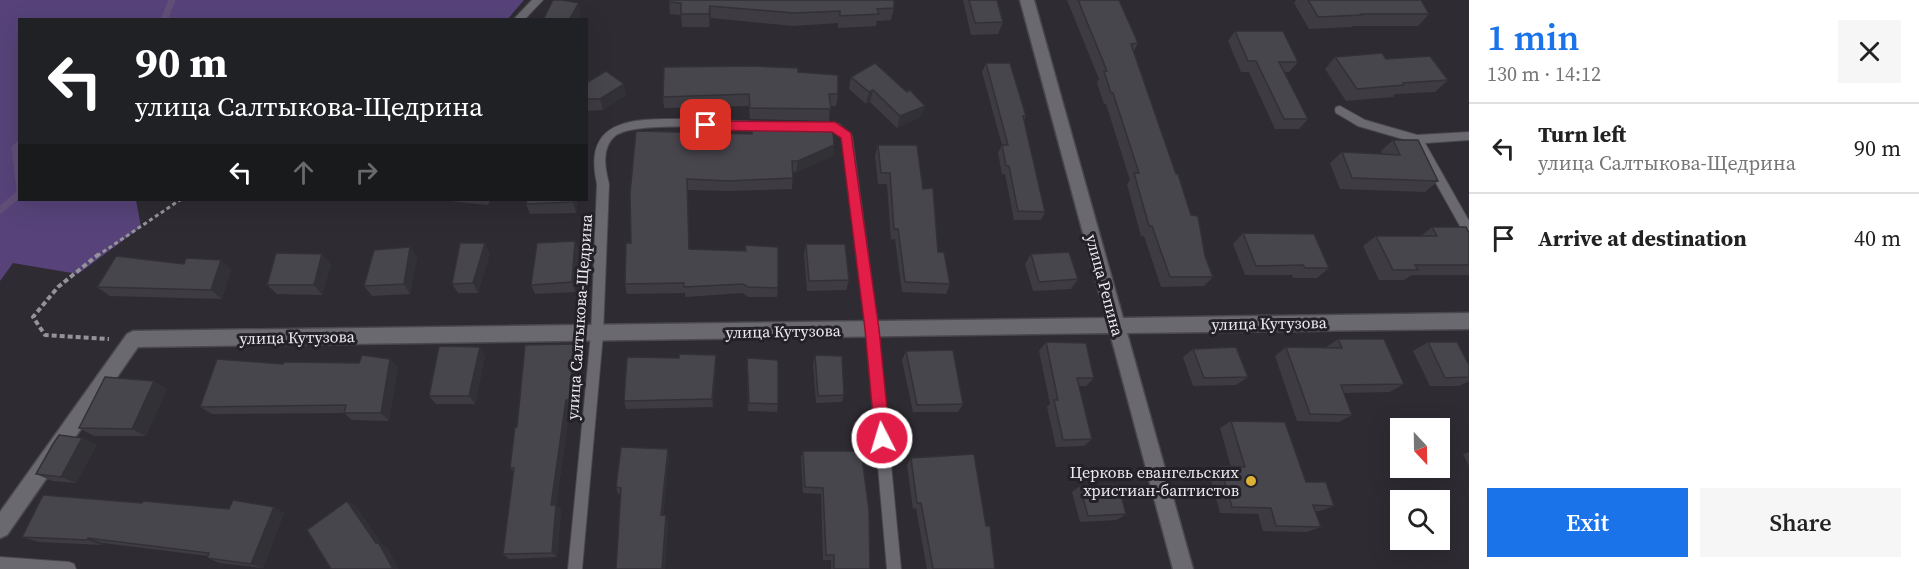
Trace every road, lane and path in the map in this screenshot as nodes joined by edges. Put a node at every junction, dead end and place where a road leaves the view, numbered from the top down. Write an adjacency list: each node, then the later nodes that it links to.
1 (538, 0): 3 (lane)
2 (1027, 0): 13 (street, улица Репина)
3 (520, 18)
4 (1340, 111): 8 (lane)
5 (778, 126): 9 (lane, улица Салтыкова-Щедрина)
6 (800, 127): 14 (lane)
7 (1469, 136): 8 (lane)
8 (1418, 139): 11 (lane)
9 (592, 164): 15 (lane, улица Салтыкова-Щедрина)
10 (178, 201): 16 (path)
11 (1469, 232)
12 (1469, 321): 13 (street, улица Кутузова)
13 (1115, 324): 14 (street, улица Кутузова); 22 (street, улица Репина)
14 (872, 329): 15 (street, улица Кутузова); 21 (lane)
15 (597, 334): 16 (street, улица Кутузова); 20 (lane, улица Салтыкова-Щедрина)
16 (133, 339): 17 (street)
17 (0, 528)
18 (0, 564): 19 (lane)
19 (69, 569)
20 (575, 569)
21 (894, 569)
22 (1183, 569)

